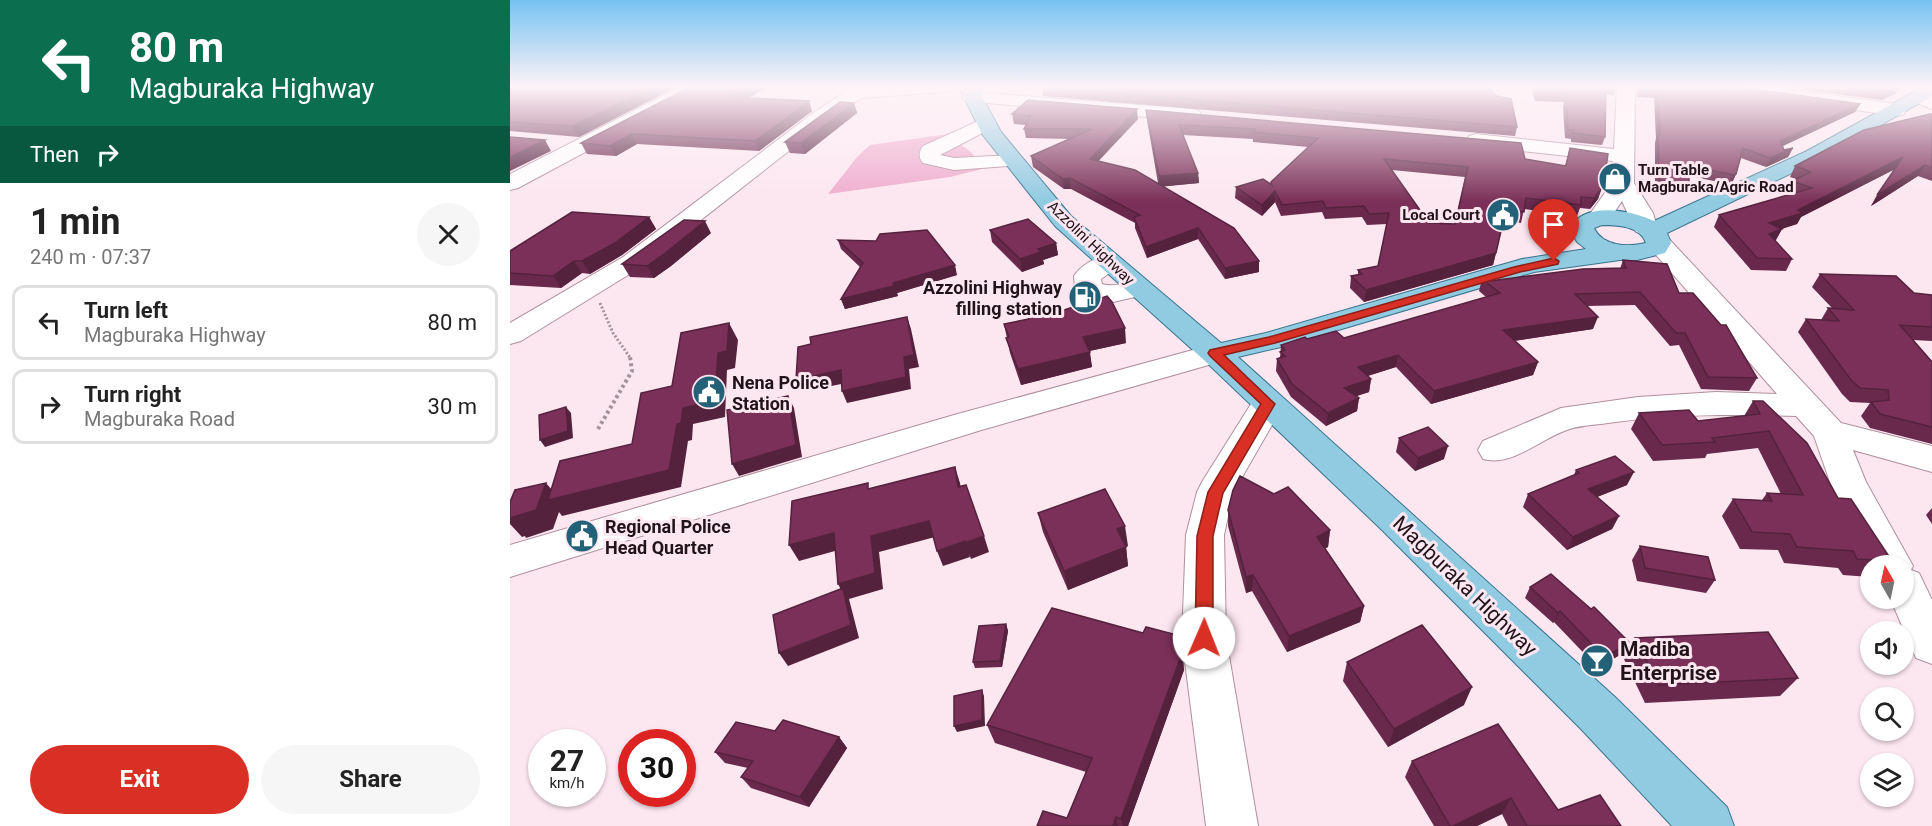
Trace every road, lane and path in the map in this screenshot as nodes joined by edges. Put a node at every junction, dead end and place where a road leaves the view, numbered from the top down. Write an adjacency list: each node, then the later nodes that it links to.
1 (619, 126): 9 (street)
2 (809, 126): 17 (street)
3 (981, 126): 11 (street)
4 (986, 126): 11 (main road, Azzolini Highway)
5 (1625, 126): 10 (street)
6 (1868, 126): 14 (main road)
7 (1454, 138): 10 (street)
8 (549, 142): 9 (street)
9 (582, 145): 12 (street)
10 (1624, 156): 13 (street)
11 (1013, 161): 15 (main road, Azzolini Highway)
12 (510, 183)
13 (1623, 183): 14 (street); 14 (street)
14 (1628, 232): 16 (main road); 16 (main road); 22 (street)
15 (1109, 262): 18 (street)
16 (1531, 265): 20 (main road)
17 (592, 288): 19 (street); 23 (path)
18 (1138, 288): 20 (main road, Azzolini Highway)
19 (511, 335)
20 (1215, 353): 21 (main road, Magburaka Highway); 28 (street)
21 (1268, 404): 31 (street); 32 (main road, Magburaka Highway)
22 (1807, 406): 24 (street); 25 (street)
23 (598, 429)
24 (1829, 432): 26 (street); 27 (street)
25 (1495, 450)
26 (1932, 459)
27 (1887, 555)
28 (510, 561)
29 (1914, 606): 30 (street)
30 (1932, 644)
31 (1232, 826)
32 (1708, 826)

